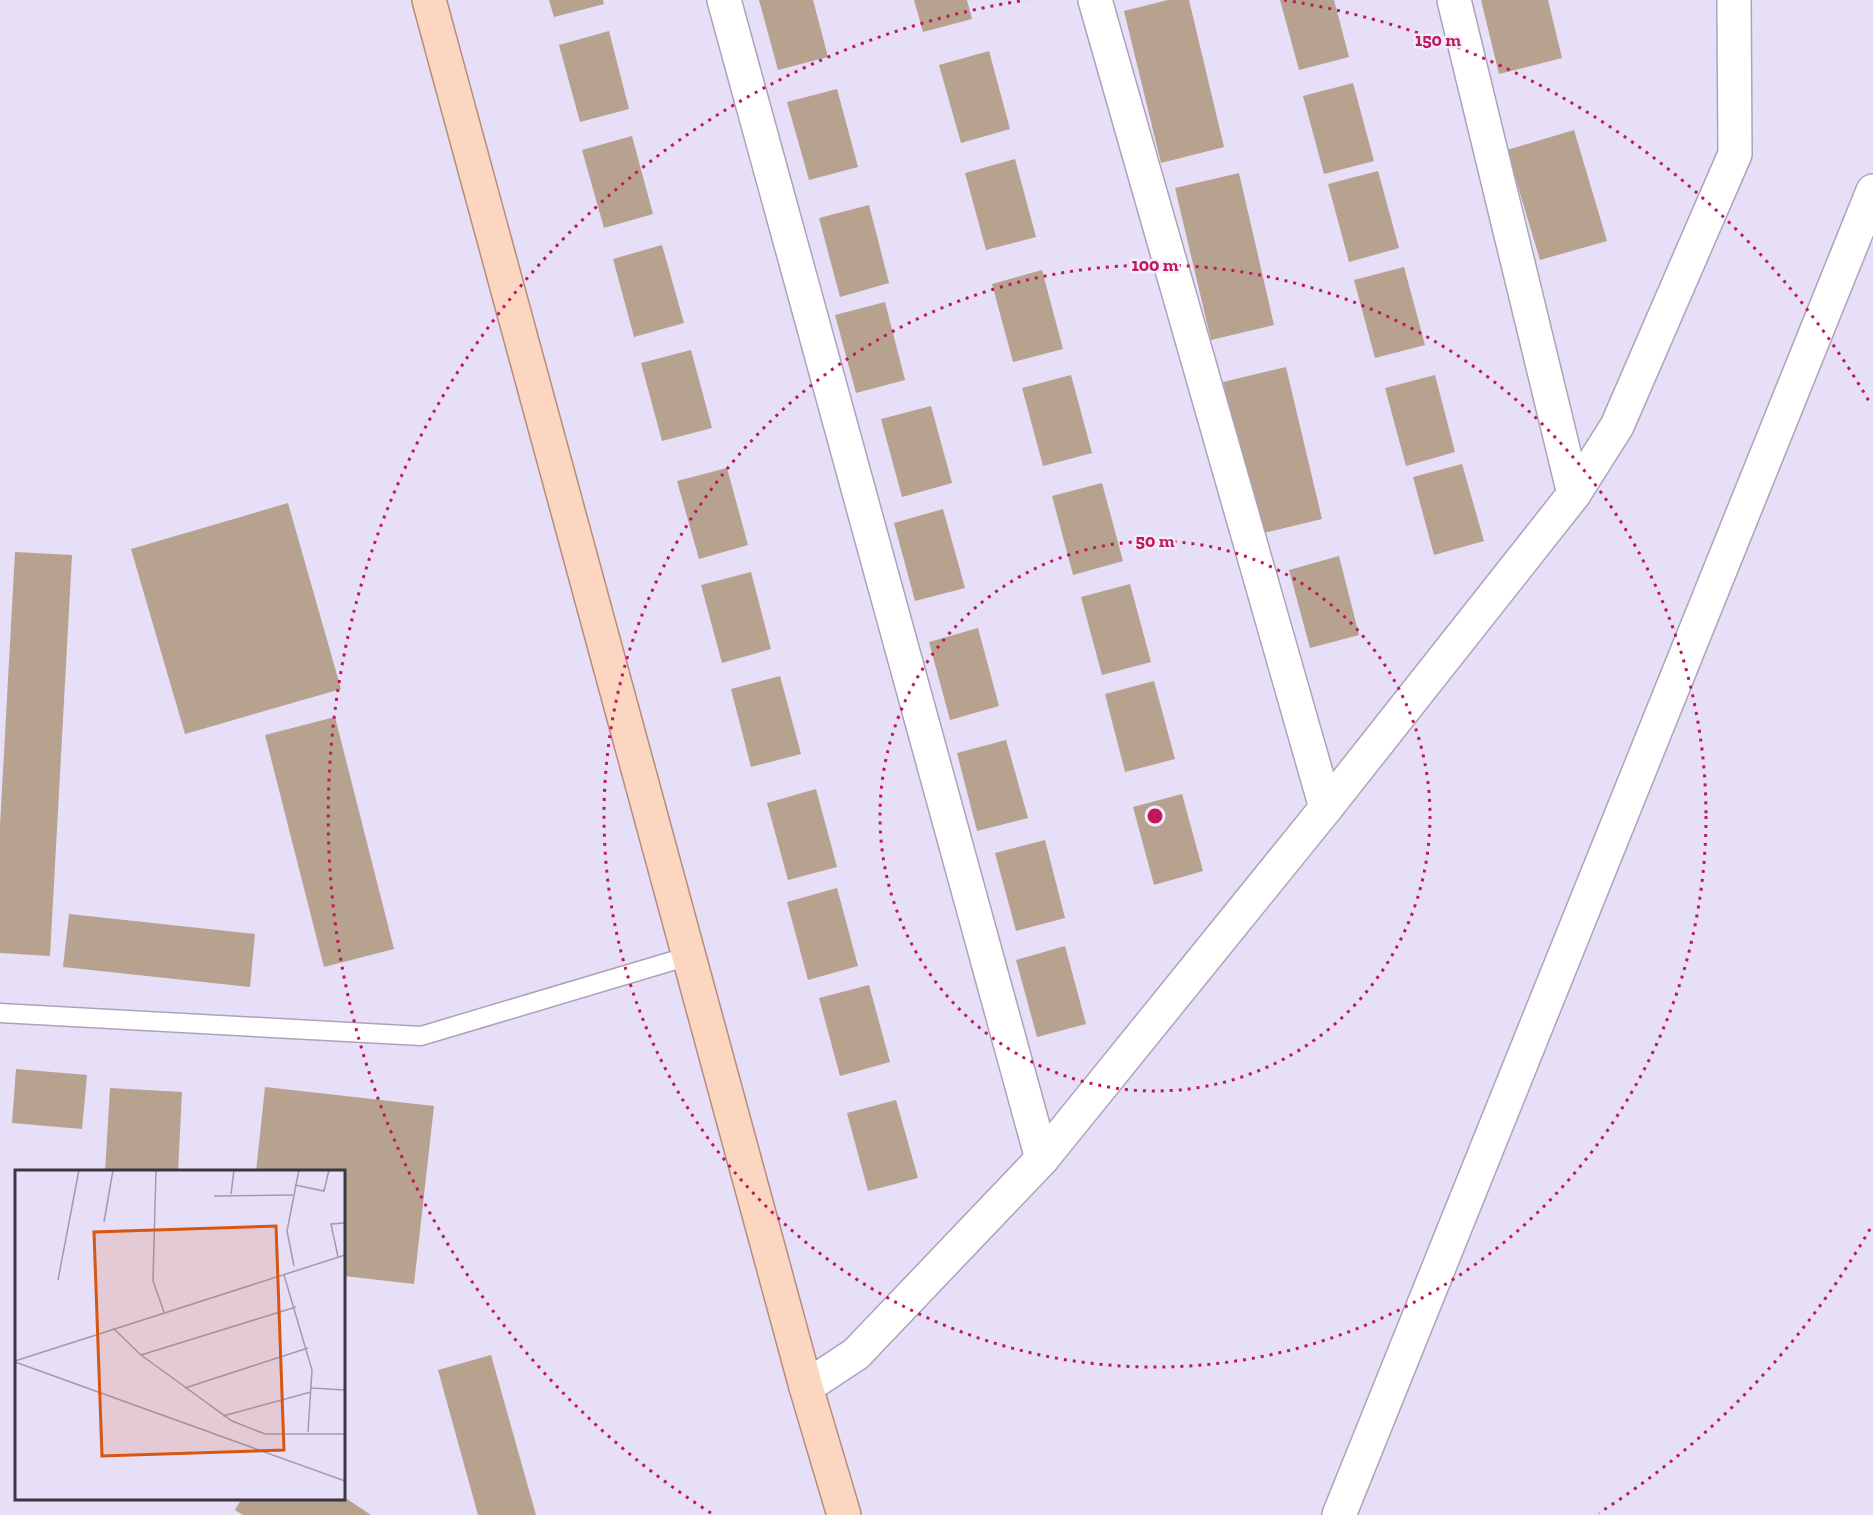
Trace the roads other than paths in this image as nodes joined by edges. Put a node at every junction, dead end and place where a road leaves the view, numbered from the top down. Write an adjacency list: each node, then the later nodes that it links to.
1 (429, 0): 9 (main road)
2 (724, 0): 11 (street)
3 (1095, 0): 8 (street)
4 (1454, 0): 7 (street)
5 (1734, 0): 7 (street)
6 (1873, 191): 14 (street)
7 (1574, 494): 8 (street)
8 (1326, 808): 11 (street)
9 (689, 956): 10 (lane); 12 (main road)
10 (0, 1013)
11 (1042, 1159): 12 (street)
12 (806, 1387): 13 (main road)
13 (844, 1515)
14 (1339, 1515)

